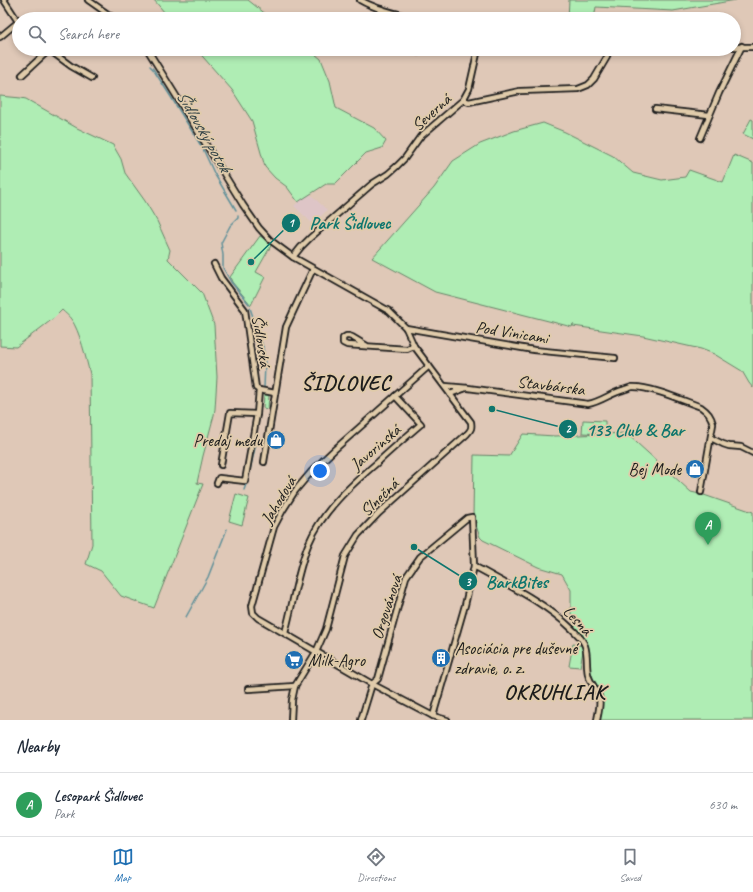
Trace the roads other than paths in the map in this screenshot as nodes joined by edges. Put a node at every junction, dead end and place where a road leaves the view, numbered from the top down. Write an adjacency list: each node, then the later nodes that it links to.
1 (4, 0): 8 (street)
2 (88, 0): 5 (street)
3 (360, 0): 4 (street)
4 (381, 9): 6 (street); 7 (street)
5 (106, 12)
6 (381, 12)
7 (392, 12)
8 (12, 13)
9 (12, 27): 10 (street)
10 (0, 37)
11 (742, 46): 12 (street)
12 (753, 47)
13 (43, 56): 19 (street)
14 (57, 56): 20 (street)
15 (151, 56): 25 (street)
16 (476, 56): 21 (street)
17 (607, 56): 21 (street, Severná)
18 (737, 56): 23 (street)
19 (22, 75)
20 (92, 78)
21 (463, 100): 25 (street, Severná)
22 (655, 109): 23 (street)
23 (709, 115): 24 (street)
24 (700, 138)
25 (293, 257): 27 (street)
26 (214, 264): 35 (street, Šidlovská)
27 (313, 269): 28 (street); 36 (street, Šidlovská)
28 (406, 328): 30 (street); 31 (street, Pod Vinicami)
29 (366, 346): 30 (street)
30 (414, 346): 32 (street)
31 (615, 358)
32 (429, 366): 33 (street); 38 (street, Jahodová)
33 (444, 386): 34 (street, Stavbárska); 37 (street, Slnečná)
34 (468, 388): 37 (street, Stavbárska); 40 (street, Stavbárska)
35 (259, 390): 36 (street, Šidlovská); 39 (street)
36 (275, 393): 42 (street, Šidlovská)
37 (450, 394): 48 (street, Slnečná)
38 (394, 396): 47 (street, Javorinská); 47 (street, Jahodová)
39 (257, 414): 43 (street); 44 (street)
40 (711, 438): 41 (street); 45 (street, Stavbárska)
41 (753, 453)
42 (264, 462)
43 (221, 465)
44 (217, 483)
45 (701, 492)
46 (474, 566): 49 (street, Orgovánová); 52 (street); 56 (street, Lesná)
47 (285, 634): 48 (street, Jahodová)
48 (316, 652): 49 (street, Jahodová); 50 (street, Slnečná)
49 (372, 684): 52 (street, Jahodová); 54 (street)
50 (295, 686): 51 (street); 53 (street)
51 (248, 688)
52 (433, 716): 55 (street, Jahodová)
53 (291, 720)
54 (361, 720)
55 (447, 720)
56 (597, 720)

